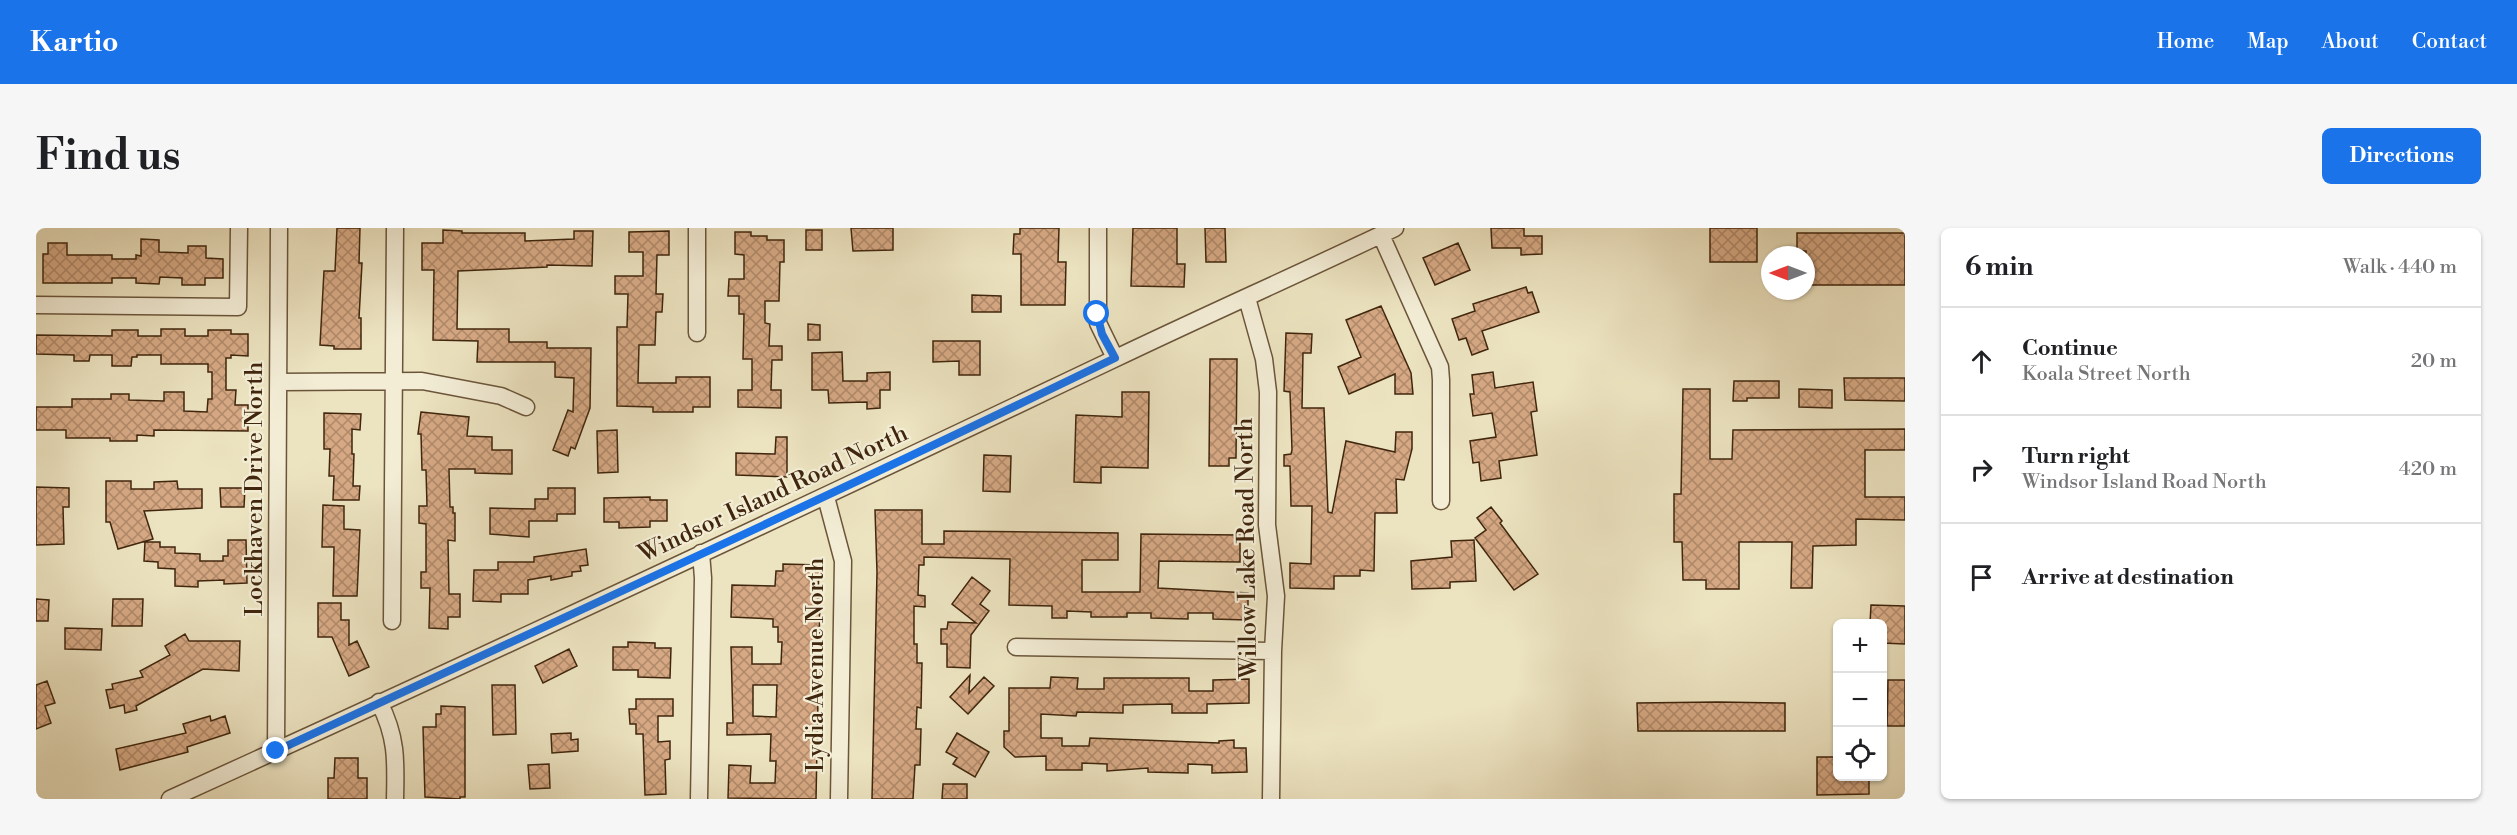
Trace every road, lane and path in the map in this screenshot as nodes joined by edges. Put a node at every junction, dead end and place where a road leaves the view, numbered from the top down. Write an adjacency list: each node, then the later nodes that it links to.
1 (239, 228): 8 (street)
2 (279, 228): 11 (street, Lockhaven Drive North)
3 (395, 228): 12 (street)
4 (697, 228): 9 (street)
5 (1098, 228): 10 (street)
6 (1388, 231): 7 (street, Windsor Island Road North); 15 (street)
7 (1247, 298): 10 (street, Windsor Island Road North); 19 (street, Willow Lake Road North)
8 (36, 305)
9 (697, 333)
10 (1115, 358): 14 (street, Windsor Island Road North)
11 (279, 382): 12 (street); 21 (street, Lockhaven Drive North)
12 (394, 383): 13 (street); 17 (street)
13 (526, 407)
14 (826, 497): 16 (street, Windsor Island Road North); 25 (street, Lydia Avenue North)
15 (1440, 501)
16 (701, 553): 20 (street, Windsor Island Road North); 24 (street)
17 (392, 621)
18 (1017, 647): 19 (street)
19 (1272, 651): 26 (street, Willow Lake Road North)
20 (379, 702): 21 (street, Windsor Island Road North); 23 (street)
21 (276, 751): 22 (street, Windsor Island Road North)
22 (170, 799)
23 (395, 799)
24 (699, 799)
25 (839, 799)
26 (1271, 799)

